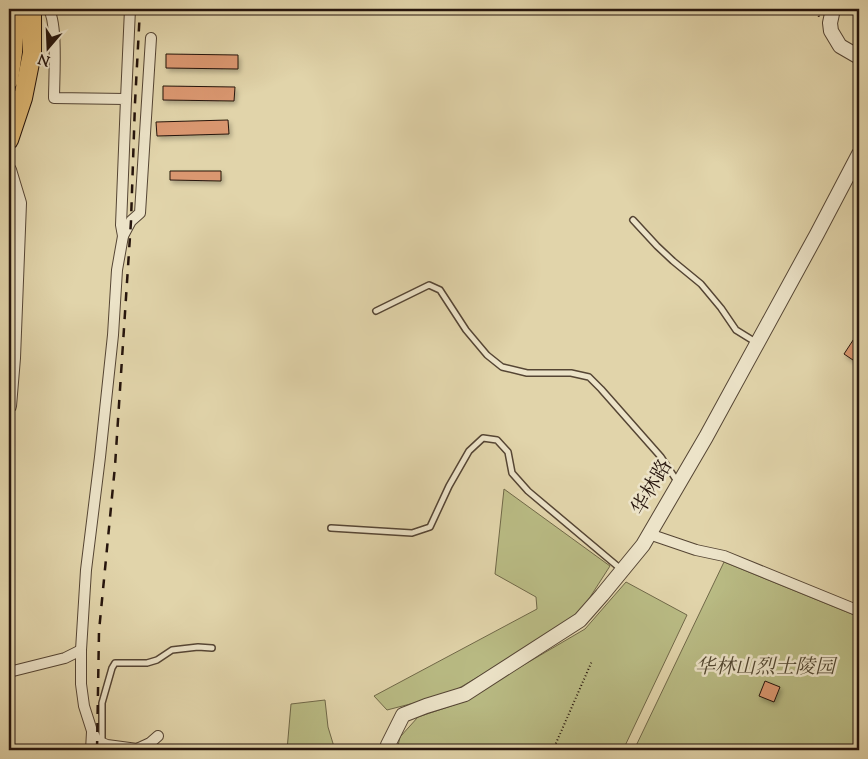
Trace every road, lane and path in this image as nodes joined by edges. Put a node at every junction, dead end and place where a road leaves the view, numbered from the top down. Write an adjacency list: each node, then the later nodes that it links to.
1 (16, 9): 8 (highway)
2 (32, 9): 9 (highway)
3 (48, 9): 10 (street)
4 (130, 9): 10 (street)
5 (833, 9): 7 (street)
6 (150, 38): 15 (street)
7 (859, 57)
8 (9, 80)
9 (16, 97): 11 (highway)
10 (126, 99): 15 (street)
11 (9, 140)
12 (859, 154): 17 (street, 华林路)
13 (9, 170): 18 (street)
14 (633, 220): 17 (lane)
15 (123, 236): 25 (street)
16 (376, 311): 19 (lane)
17 (758, 343): 19 (street, 华林路)
18 (9, 406)
19 (679, 483): 21 (street, 华林路)
20 (331, 528): 22 (lane)
21 (649, 534): 22 (street, 华林路); 23 (street)
22 (622, 570): 32 (street, 华林路)
23 (859, 611)
24 (212, 648): 30 (lane)
25 (81, 650): 27 (street); 28 (street)
26 (592, 661): 33 (path)
27 (9, 672)
28 (92, 731): 30 (street); 31 (street)
29 (158, 736): 30 (street)
30 (102, 742)
31 (91, 750)
32 (386, 750)
33 (553, 750)

